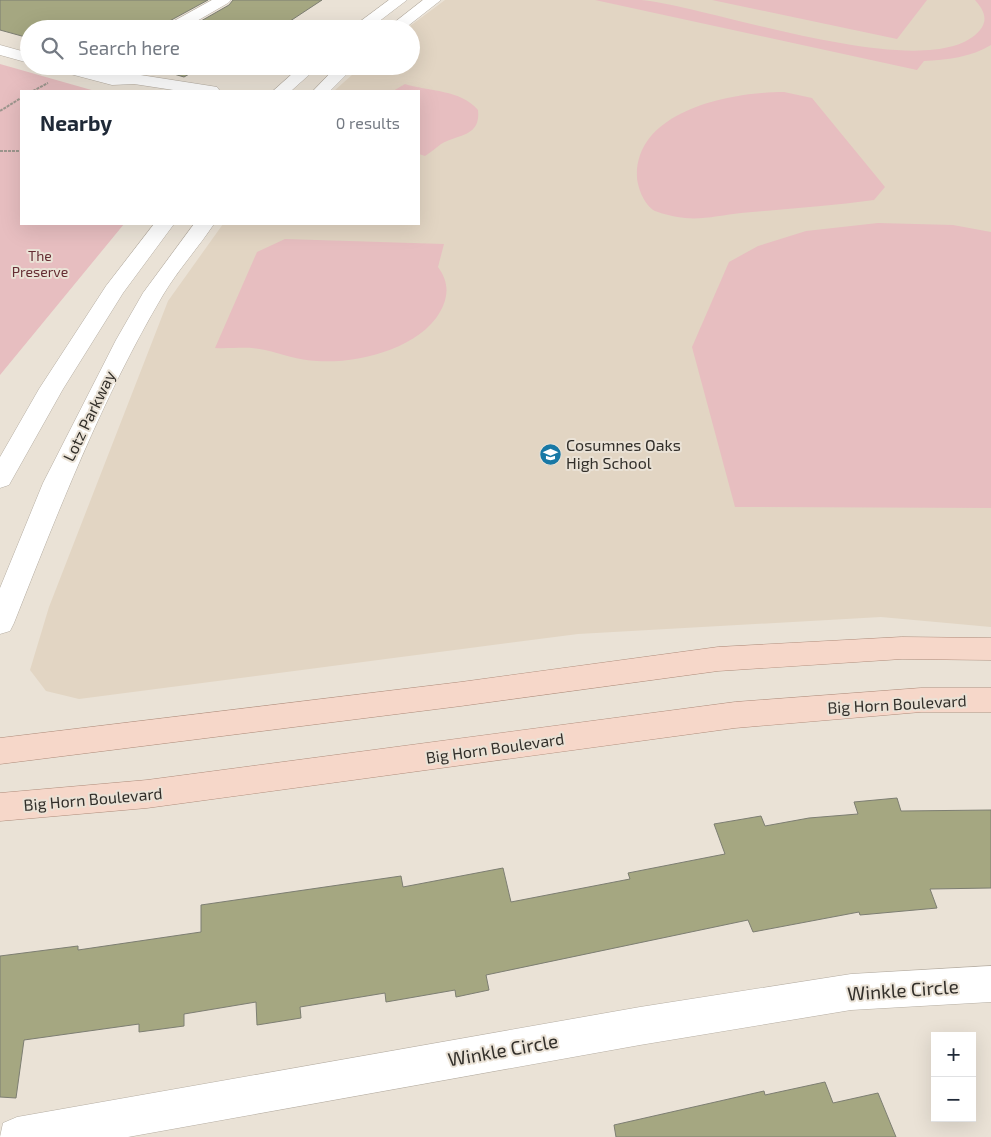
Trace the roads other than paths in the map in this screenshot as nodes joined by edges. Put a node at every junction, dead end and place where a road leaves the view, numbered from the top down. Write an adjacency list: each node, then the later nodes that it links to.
1 (222, 0): 4 (street)
2 (399, 0): 5 (street)
3 (433, 0): 6 (street)
4 (187, 20)
5 (371, 20)
6 (406, 20)
7 (0, 50): 8 (street)
8 (20, 56)
9 (105, 75): 13 (street)
10 (113, 75): 14 (street)
11 (300, 75): 15 (street)
12 (337, 75): 16 (street)
13 (130, 90)
14 (205, 90)
15 (282, 90)
16 (321, 90)
17 (163, 225): 19 (street)
18 (203, 225): 20 (street, Lotz Parkway)
19 (0, 479)
20 (0, 623)
21 (991, 649): 23 (main road)
22 (991, 700): 24 (main road, Big Horn Boulevard)
23 (0, 751)
24 (0, 807)
25 (991, 984): 26 (street, Winkle Circle)
26 (17, 1137)

